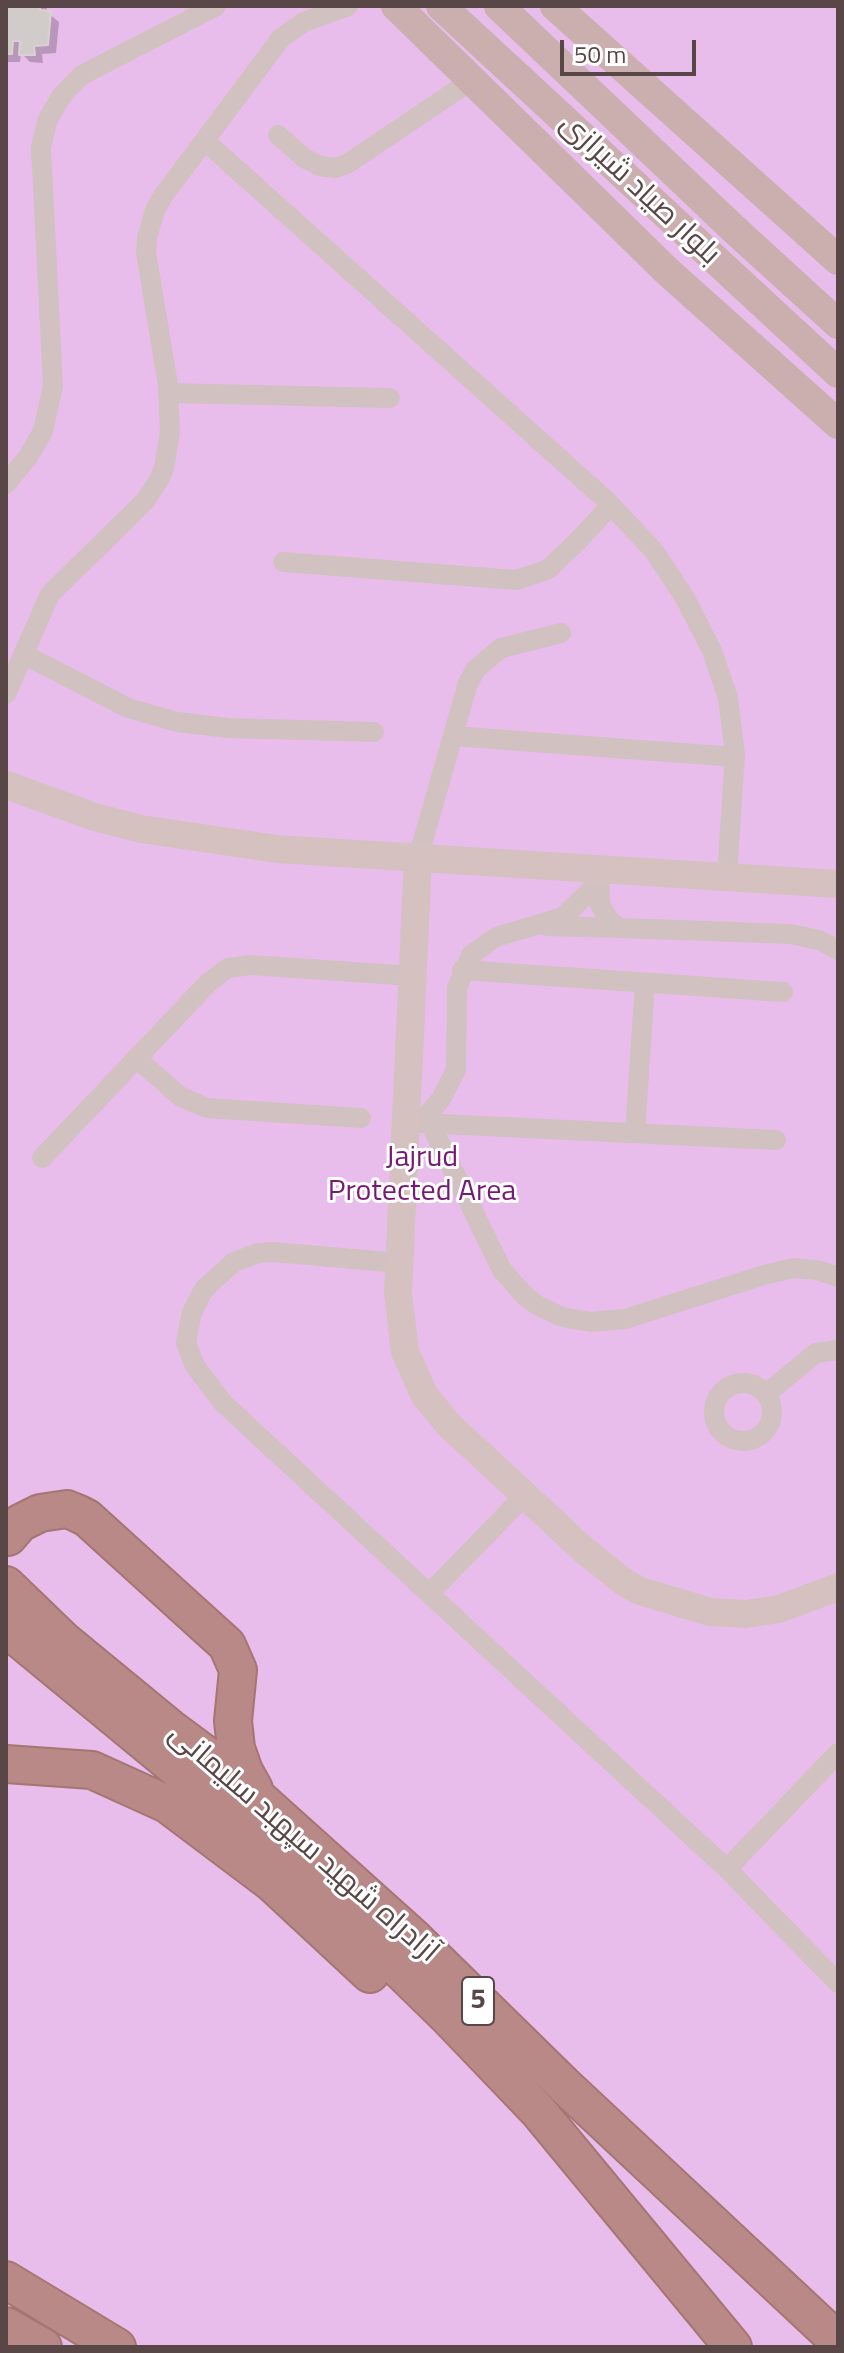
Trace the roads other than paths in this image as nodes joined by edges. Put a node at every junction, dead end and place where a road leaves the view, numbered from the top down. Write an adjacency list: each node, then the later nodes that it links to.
1 (216, 6): 19 (street)
2 (348, 6): 9 (street)
3 (396, 6): 7 (main road)
4 (441, 6): 11 (main road, بلوار صیاد شیرازی)
5 (499, 6): 10 (main road, بلوار صیاد شیرازی)
6 (555, 6): 12 (main road)
7 (472, 80): 8 (street); 13 (main road)
8 (278, 135)
9 (205, 141): 16 (street); 20 (street)
10 (737, 232): 11 (main road); 14 (main road, بلوار صیاد شیرازی)
11 (711, 256): 13 (main road); 15 (main road, بلوار صیاد شیرازی)
12 (838, 260)
13 (667, 271): 18 (main road)
14 (838, 324)
15 (838, 373)
16 (168, 393): 17 (street); 23 (street)
17 (390, 398)
18 (838, 424)
19 (6, 484)
20 (611, 505): 21 (street); 27 (street)
21 (283, 562)
22 (561, 633): 26 (street)
23 (23, 654): 24 (street); 25 (street)
24 (6, 694)
25 (374, 732)
26 (453, 736): 27 (street); 29 (street)
27 (735, 757): 31 (street)
28 (6, 785): 29 (main road)
29 (418, 858): 30 (main road); 37 (main road)
30 (600, 874): 31 (main road); 33 (street); 34 (street)
31 (727, 877): 32 (main road)
32 (838, 884)
33 (535, 926): 34 (street); 36 (street)
34 (620, 928): 35 (street)
35 (838, 950)
36 (462, 970): 38 (street); 42 (street)
37 (412, 976): 40 (street); 42 (main road)
38 (645, 983): 39 (street); 43 (street)
39 (783, 992)
40 (136, 1058): 41 (street); 45 (street)
41 (361, 1118)
42 (419, 1123): 43 (street); 46 (main road); 47 (street)
43 (635, 1133): 44 (street)
44 (776, 1140)
45 (42, 1158)
46 (399, 1263): 50 (main road); 54 (street)
47 (838, 1277)
48 (838, 1350): 49 (street)
49 (766, 1394)
50 (525, 1495): 53 (main road); 54 (street)
51 (8, 1537): 58 (highway)
52 (6, 1585): 58 (highway, آزادراه شهید سپهبد سلیمانی / 5)
53 (838, 1587)
54 (430, 1593): 59 (street)
55 (6, 1628): 61 (highway, آزادراه شهید سپهبد سلیمانی / 5)
56 (837, 1755): 59 (street)
57 (6, 1764): 61 (highway)
58 (261, 1801): 64 (highway, آزادراه شهید سپهبد سلیمانی / 5)
59 (727, 1869): 60 (street)
60 (838, 1983)
61 (448, 2017): 65 (highway, آزادراه شهید سپهبد سلیمانی / 5)
62 (6, 2280): 67 (highway)
63 (6, 2326): 66 (highway)
64 (838, 2341)
65 (730, 2344)
66 (43, 2347)
67 (117, 2347)

